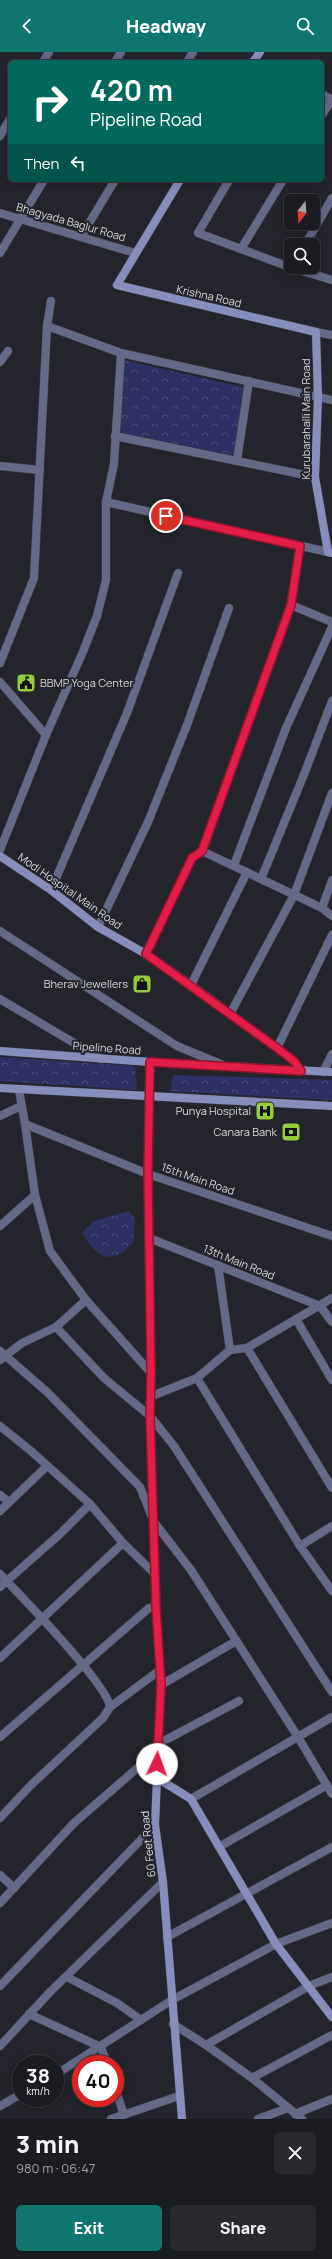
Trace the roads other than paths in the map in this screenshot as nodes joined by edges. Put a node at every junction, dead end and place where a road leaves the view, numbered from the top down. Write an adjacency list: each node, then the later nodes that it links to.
1 (332, 100): 2 (street)
2 (324, 112)
3 (8, 122): 4 (street)
4 (0, 136)
5 (43, 182): 12 (street)
6 (114, 182): 13 (street)
7 (179, 182): 16 (street)
8 (228, 182): 15 (street)
9 (282, 182): 15 (street)
10 (332, 198): 14 (street)
11 (0, 213): 12 (street, Bhagyada Baglur Road)
12 (21, 220): 13 (street, Bhagyada Baglur Road); 17 (street)
13 (82, 235): 16 (street, Bhagyada Baglur Road)
14 (309, 238)
15 (241, 249): 18 (street)
16 (136, 252): 23 (street, Krishna Road)
17 (0, 253)
18 (284, 264)
19 (314, 274): 20 (street)
20 (332, 280)
21 (51, 301): 22 (street)
22 (47, 326): 26 (street); 34 (street)
23 (316, 332): 24 (street, Krishna Road); 29 (street, Kurubarahalli Main Road)
24 (332, 335)
25 (8, 351): 27 (street)
26 (121, 353): 28 (street); 31 (street)
27 (0, 362)
28 (249, 382): 29 (street); 32 (street)
29 (318, 398): 30 (street); 35 (street, Kurubarahalli Main Road)
30 (332, 400)
31 (115, 436): 32 (street); 36 (street)
32 (237, 460): 35 (street)
33 (0, 466): 34 (street)
34 (40, 470): 44 (street)
35 (315, 477): 38 (street, Kurubarahalli Main Road)
36 (106, 502): 37 (street); 47 (street)
37 (300, 546): 38 (street); 40 (street)
38 (330, 553)
39 (178, 573): 56 (street)
40 (291, 605): 42 (street); 50 (street)
41 (229, 608): 60 (street)
42 (332, 622)
43 (332, 627): 52 (street)
44 (0, 663)
45 (0, 682): 47 (street)
46 (332, 701): 54 (street)
47 (46, 735): 49 (street)
48 (332, 793): 57 (street)
49 (0, 850)
50 (202, 851): 52 (street); 63 (street)
51 (0, 856): 56 (street, Modi Hospital Main Road)
52 (234, 865): 53 (street)
53 (247, 872): 54 (street); 64 (street)
54 (261, 879): 57 (street)
55 (332, 880): 58 (street)
56 (51, 890): 60 (street, Modi Hospital Main Road)
57 (294, 895): 58 (street); 66 (street)
58 (322, 908): 59 (street)
59 (332, 916)
60 (98, 927): 63 (street, Modi Hospital Main Road)
61 (0, 931): 72 (street)
62 (332, 935): 67 (street)
63 (146, 954): 64 (street, Modi Hospital Main Road)
64 (191, 985): 66 (street, Modi Hospital Main Road)
65 (0, 999): 70 (street)
66 (230, 1014): 67 (street, Modi Hospital Main Road)
67 (277, 1048): 73 (street, Modi Hospital Main Road)
68 (0, 1051): 70 (street, Pipeline Road)
69 (332, 1054): 74 (street)
70 (101, 1059): 71 (street, Pipeline Road)
71 (150, 1062): 72 (street, Pipeline Road); 78 (street, 60 Feet Road)
72 (224, 1066): 73 (street, Pipeline Road)
73 (301, 1071): 74 (street, Pipeline Road)
74 (323, 1072): 75 (street, Pipeline Road)
75 (332, 1072)
76 (0, 1088): 77 (street)
77 (19, 1090): 78 (street); 79 (street)
78 (149, 1096): 80 (street); 83 (street, 60 Feet Road)
79 (22, 1106): 81 (street); 82 (street)
80 (332, 1106)
81 (0, 1116)
82 (26, 1124): 83 (street, 15th Main Road); 84 (street)
83 (148, 1174): 86 (street, 15th Main Road); 87 (street, 60 Feet Road)
84 (35, 1195): 85 (street); 90 (street)
85 (0, 1226)
86 (332, 1236)
87 (149, 1238): 88 (street, 13th Main Road); 98 (street, 60 Feet Road)
88 (218, 1266): 91 (street, 13th Main Road); 96 (street)
89 (332, 1298): 91 (street)
90 (86, 1300): 94 (street); 98 (street)
91 (320, 1306): 92 (street); 93 (street)
92 (296, 1320): 95 (street); 100 (street)
93 (332, 1322)
94 (56, 1327): 97 (street); 102 (street)
95 (247, 1348): 96 (street); 105 (street)
96 (230, 1350): 99 (street)
97 (2, 1356): 110 (street)
98 (151, 1373): 101 (street, 60 Feet Road)
99 (197, 1378): 101 (street); 113 (street)
100 (332, 1380)
101 (152, 1396): 102 (street, 60 Feet Road)
102 (150, 1416): 110 (street, 60 Feet Road); 126 (street)
103 (0, 1426): 104 (street)
104 (47, 1466): 107 (street); 108 (street)
105 (332, 1488)
106 (0, 1495): 107 (street)
107 (9, 1502): 109 (street)
108 (90, 1504): 112 (street); 116 (street)
109 (0, 1510)
110 (154, 1522): 115 (street, 60 Feet Road); 121 (street)
111 (332, 1526): 113 (street)
112 (123, 1543): 115 (street); 120 (street)
113 (300, 1546): 118 (street)
114 (0, 1574): 116 (street)
115 (155, 1574): 119 (street, 60 Feet Road)
116 (6, 1580): 117 (street); 120 (street)
117 (0, 1587)
118 (332, 1591)
119 (156, 1607): 123 (street); 124 (street, 60 Feet Road)
120 (42, 1619): 122 (street); 123 (street)
121 (236, 1641): 125 (street); 131 (street)
122 (0, 1658)
123 (83, 1665): 128 (street); 130 (street)
124 (160, 1670): 125 (street, 60 Feet Road); 128 (street)
125 (161, 1685): 132 (street, 60 Feet Road)
126 (332, 1692)
127 (239, 1702): 132 (street)
128 (110, 1707): 137 (street)
129 (332, 1717): 131 (street)
130 (0, 1737)
131 (298, 1737): 134 (street); 136 (street)
132 (158, 1748): 133 (street, 60 Feet Road); 143 (street)
133 (157, 1778): 136 (street); 138 (street, 60 Feet Road)
134 (327, 1785): 135 (street); 139 (street)
135 (332, 1794)
136 (190, 1799): 139 (street)
137 (0, 1818)
138 (155, 1825): 142 (street, 60 Feet Road); 151 (street)
139 (219, 1847): 144 (street)
140 (332, 1847): 144 (street)
141 (0, 1875): 143 (street)
142 (163, 1882): 147 (street, 60 Feet Road); 149 (street)
143 (14, 1888): 145 (street)
144 (246, 1893): 147 (street); 148 (street)
145 (0, 1903)
146 (332, 1923): 148 (street)
147 (167, 1937): 153 (street, 60 Feet Road)
148 (276, 1944): 152 (street); 153 (street)
149 (67, 1977): 154 (street); 156 (street)
150 (332, 1977): 152 (street)
151 (0, 1986)
152 (309, 1986): 155 (street); 159 (street)
153 (172, 2000): 156 (street); 157 (street, 60 Feet Road)
154 (30, 2014): 160 (street); 161 (street)
155 (332, 2017)
156 (141, 2020): 161 (street)
157 (173, 2024): 159 (street); 165 (street, 60 Feet Road)
158 (332, 2035): 164 (street)
159 (206, 2045): 164 (street)
160 (0, 2046)
161 (101, 2047): 162 (street); 163 (street)
162 (104, 2055)
163 (64, 2070)
164 (252, 2078): 170 (street)
165 (179, 2096): 171 (street); 174 (street, 60 Feet Road)
166 (12, 2099): 168 (street)
167 (332, 2099): 172 (street)
168 (0, 2106)
169 (122, 2107): 171 (street)
170 (288, 2108): 172 (street); 175 (street)
171 (124, 2114): 173 (street)
172 (299, 2116)
173 (111, 2119)
174 (182, 2119)
175 (258, 2119)

